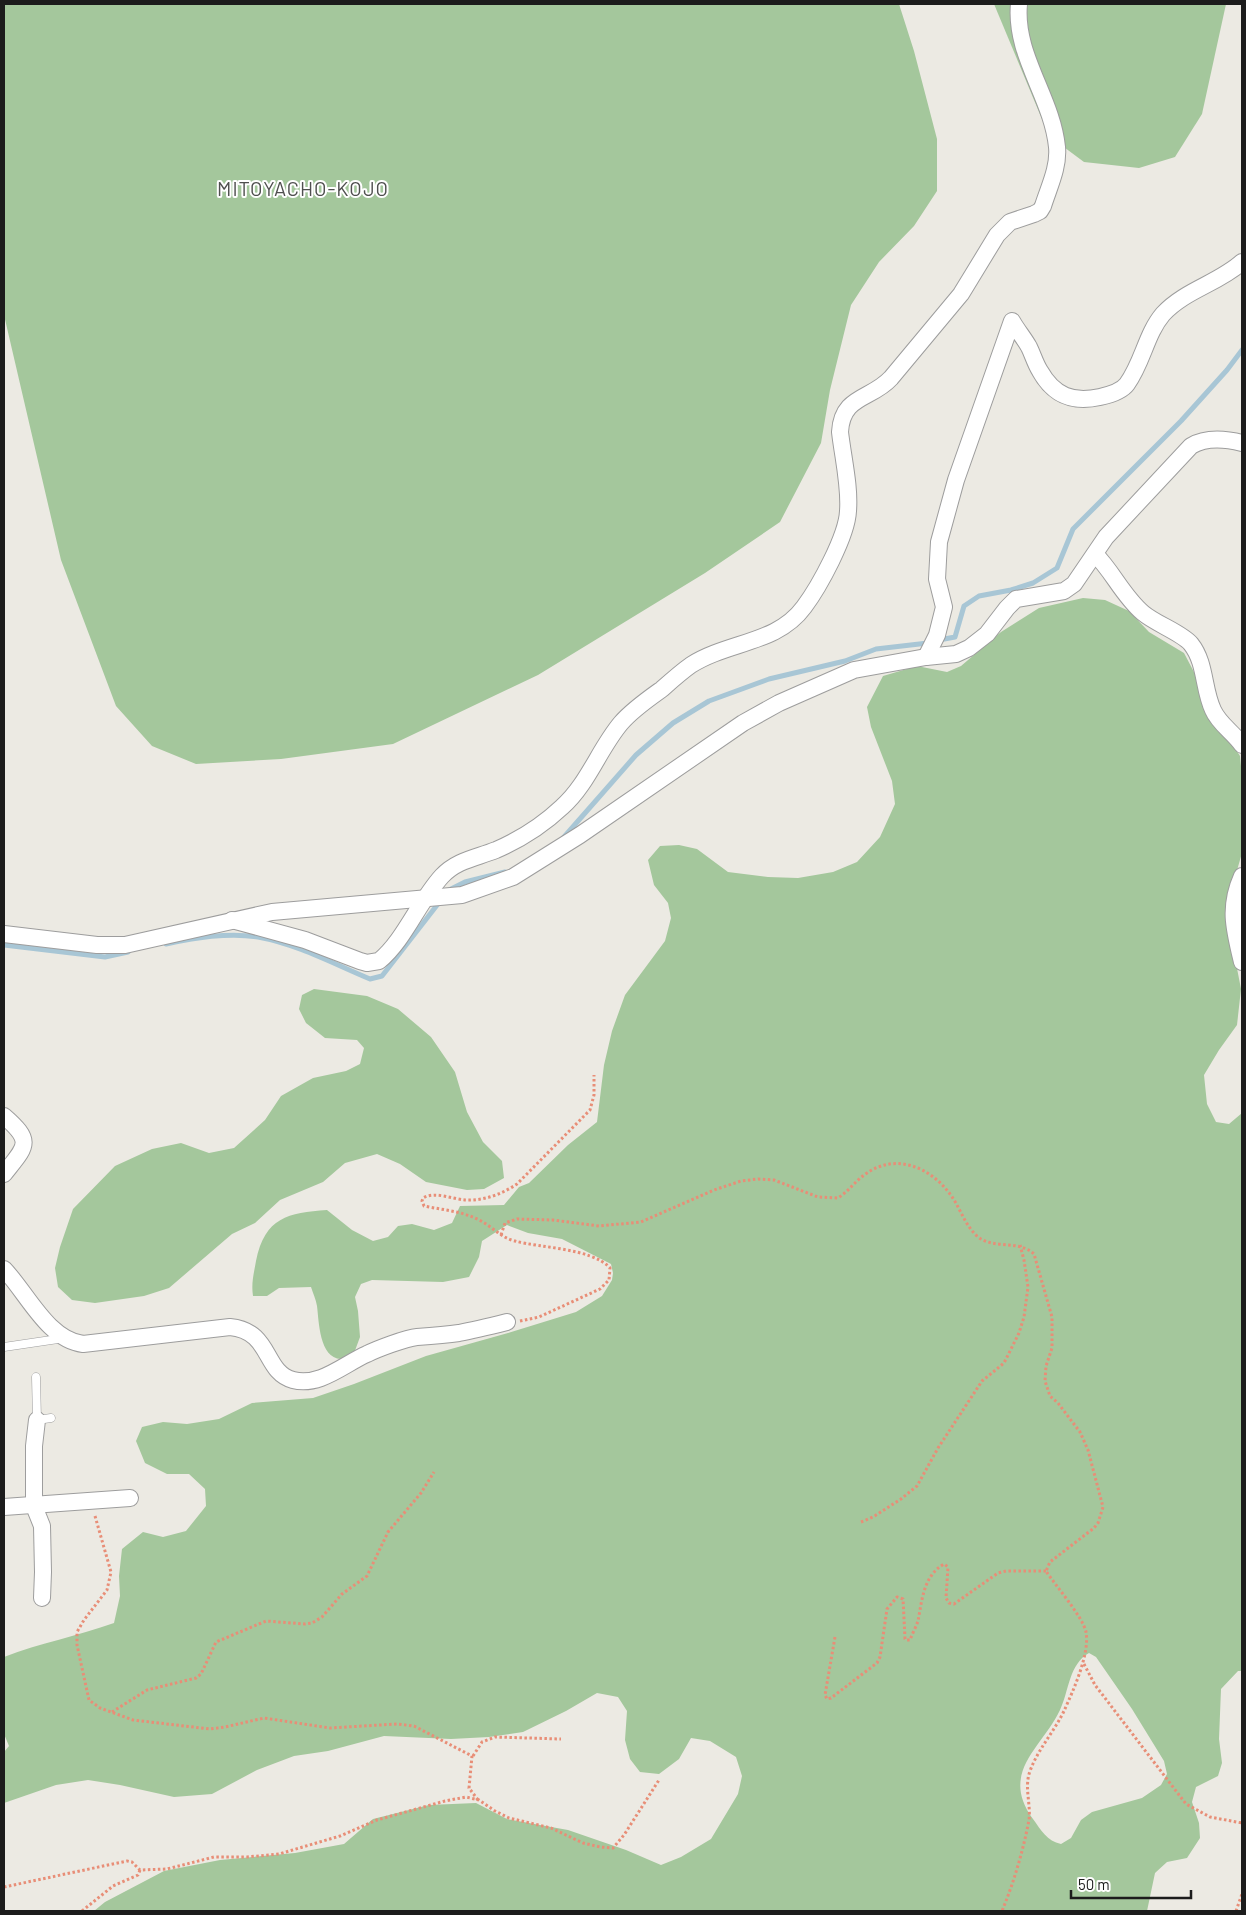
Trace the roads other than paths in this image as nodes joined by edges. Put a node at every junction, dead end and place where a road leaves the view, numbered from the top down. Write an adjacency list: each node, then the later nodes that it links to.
1 (1019, 4): 8 (street)
2 (1242, 262): 5 (street)
3 (1242, 443): 4 (street)
4 (1095, 554): 5 (street); 6 (street)
5 (926, 657): 8 (street)
6 (1242, 744)
7 (1242, 876): 11 (street)
8 (428, 899): 9 (street); 9 (street)
9 (232, 920): 10 (street)
10 (4, 934)
11 (1242, 962)
12 (4, 1116): 13 (street)
13 (4, 1174)
14 (4, 1269): 16 (street)
15 (507, 1322): 16 (street)
16 (62, 1336): 17 (lane)
17 (4, 1347)
18 (36, 1377): 19 (lane)
19 (44, 1419): 21 (street)
20 (130, 1498): 21 (street)
21 (34, 1506): 22 (street); 23 (street)
22 (4, 1508)
23 (42, 1598)

